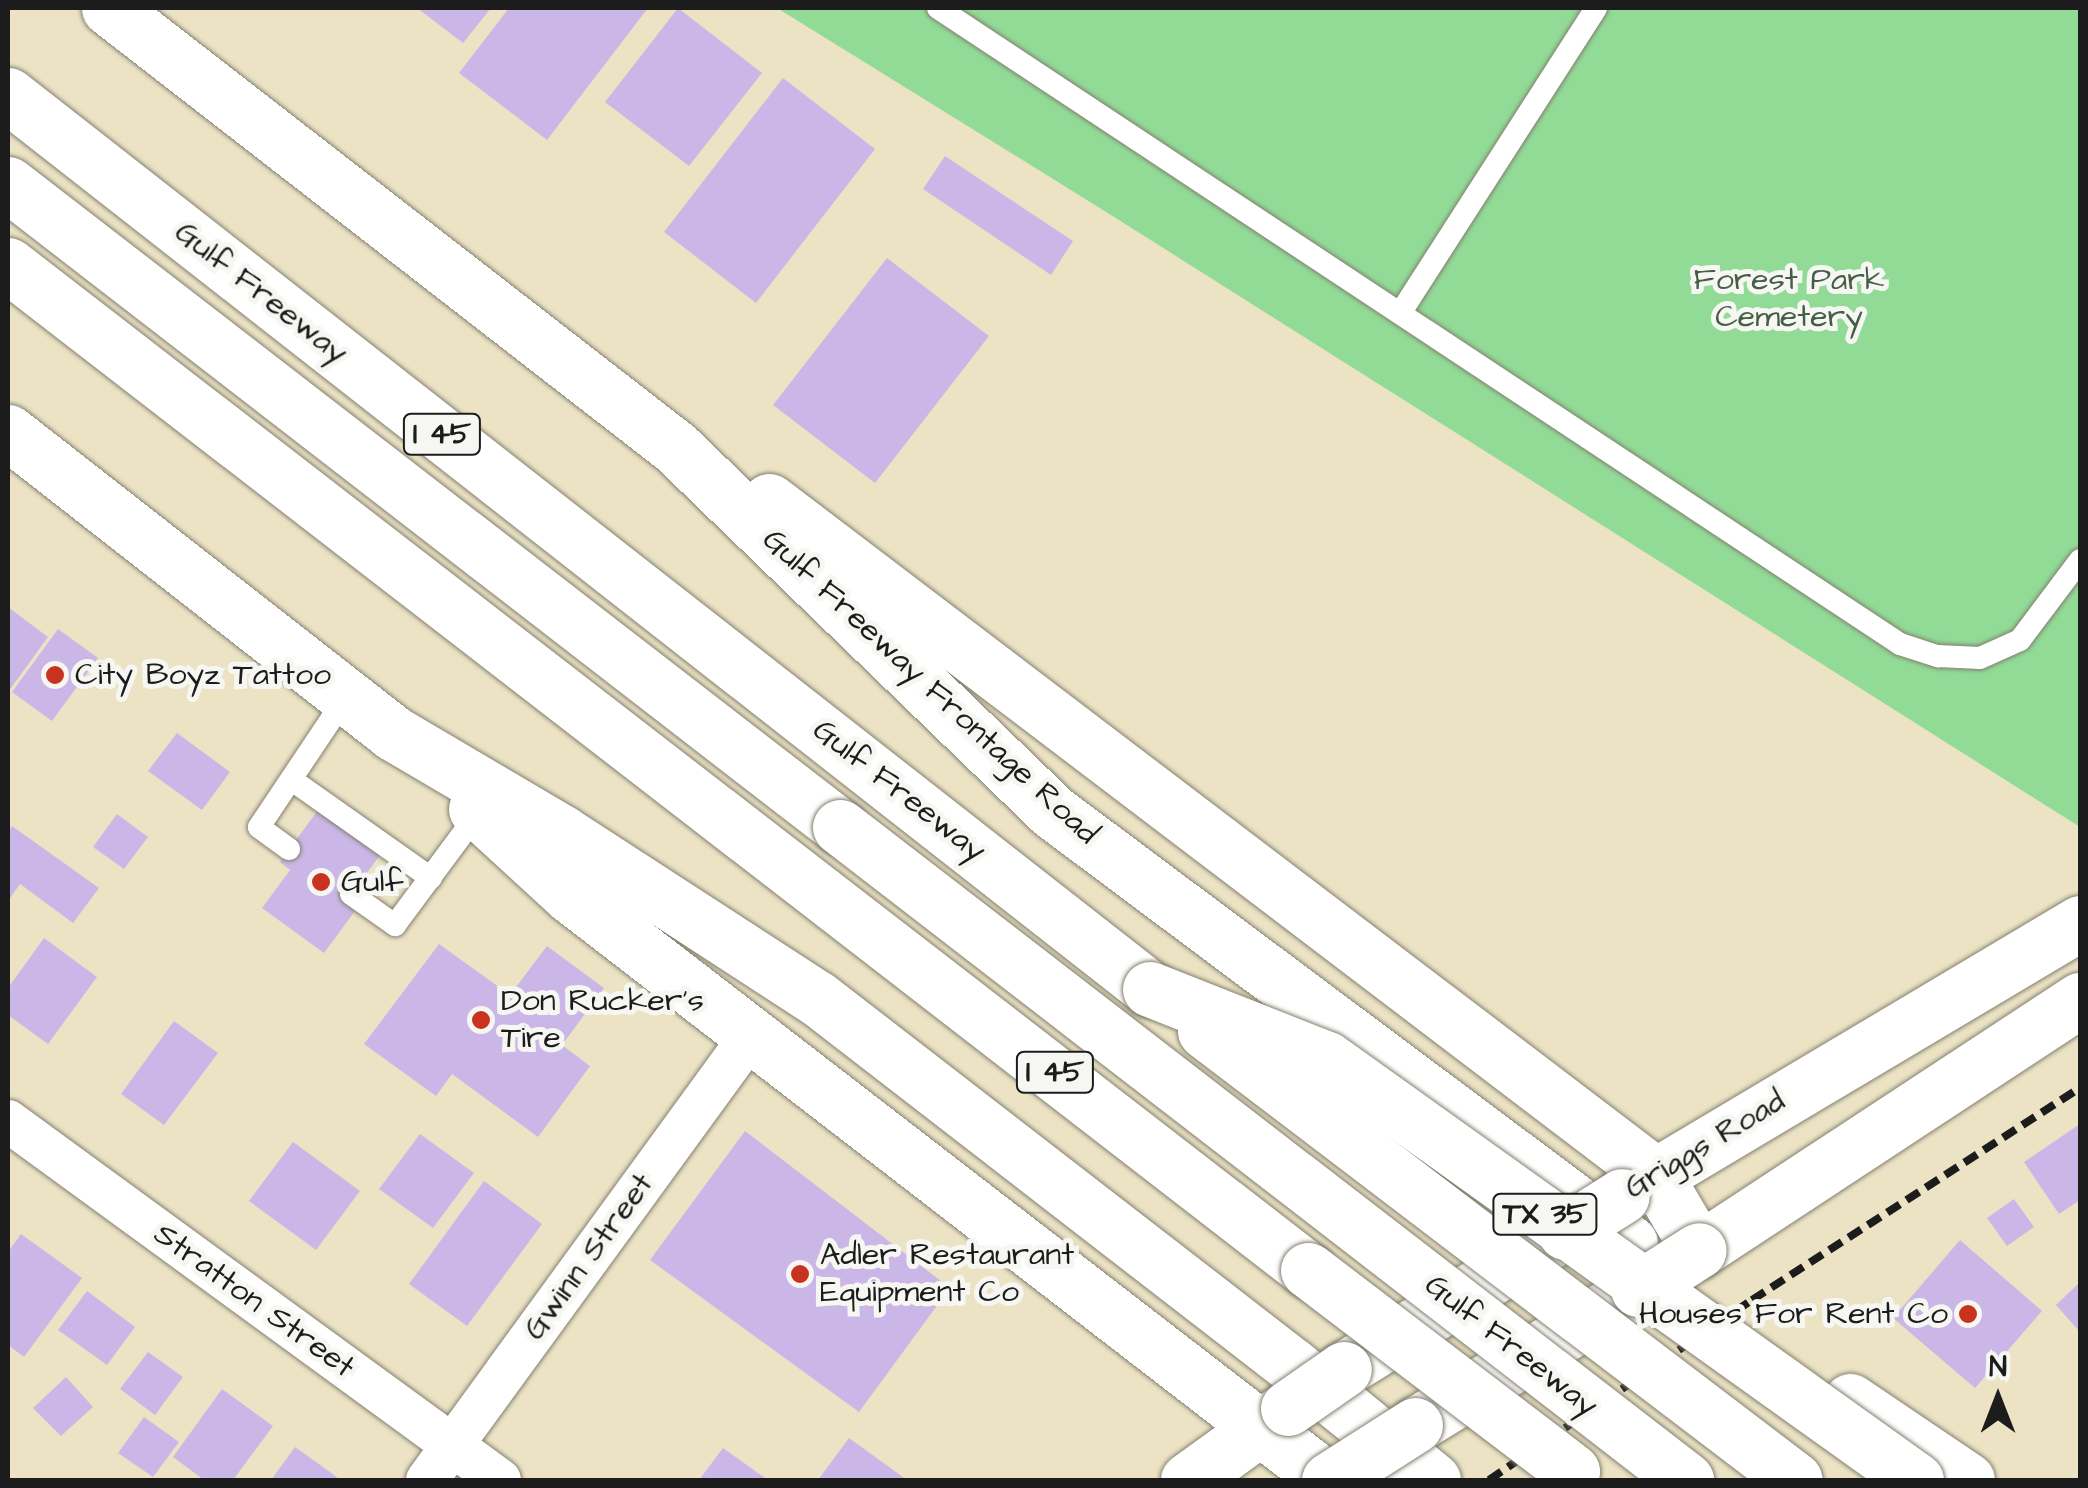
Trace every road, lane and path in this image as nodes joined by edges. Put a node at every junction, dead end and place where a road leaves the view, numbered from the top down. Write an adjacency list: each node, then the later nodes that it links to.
1 (109, 8): 9 (main road, Gulf Freeway Frontage Road)
2 (938, 8): 7 (lane)
3 (1596, 8): 7 (lane)
4 (8, 96): 19 (main road, Gulf Freeway / I 45)
5 (8, 184): 33 (main road, Gulf Freeway, bridge)
6 (8, 265): 27 (main road, Gulf Freeway / I 45, bridge)
7 (1401, 312): 10 (lane)
8 (8, 432): 11 (main road)
9 (675, 447): 23 (main road); 36 (main road, Gulf Freeway Frontage Road)
10 (2080, 560)
11 (346, 696): 12 (main road); 13 (lane)
12 (392, 733): 14 (main road); 32 (main road)
13 (292, 780): 15 (lane); 16 (lane)
14 (480, 812): 16 (lane); 21 (main road)
15 (289, 849)
16 (430, 878): 17 (lane)
17 (351, 894)
18 (2080, 923): 23 (main road, Griggs Road)
19 (1150, 989): 34 (main road, Gulf Freeway / I 45, bridge); 35 (main road, TX 35, bridge)
20 (2080, 1000): 24 (main road)
21 (752, 1034): 25 (main road); 26 (street, Gwinn Street)
22 (8, 1121): 26 (street, Stratton Street)
23 (1638, 1185): 24 (main road); 25 (main road, Griggs Road, bridge)
24 (1700, 1250): 31 (main road, bridge)
25 (1274, 1418): 30 (main road, Griggs Road); 31 (main road)
26 (452, 1446): 28 (street, Gwinn Street); 29 (street, Stratton Street)
27 (1578, 1477)
28 (427, 1480)
29 (500, 1480)
30 (1188, 1480)
31 (1329, 1480)
32 (1434, 1480)
33 (1686, 1480)
34 (1796, 1480)
35 (1916, 1480)
36 (1967, 1480)

